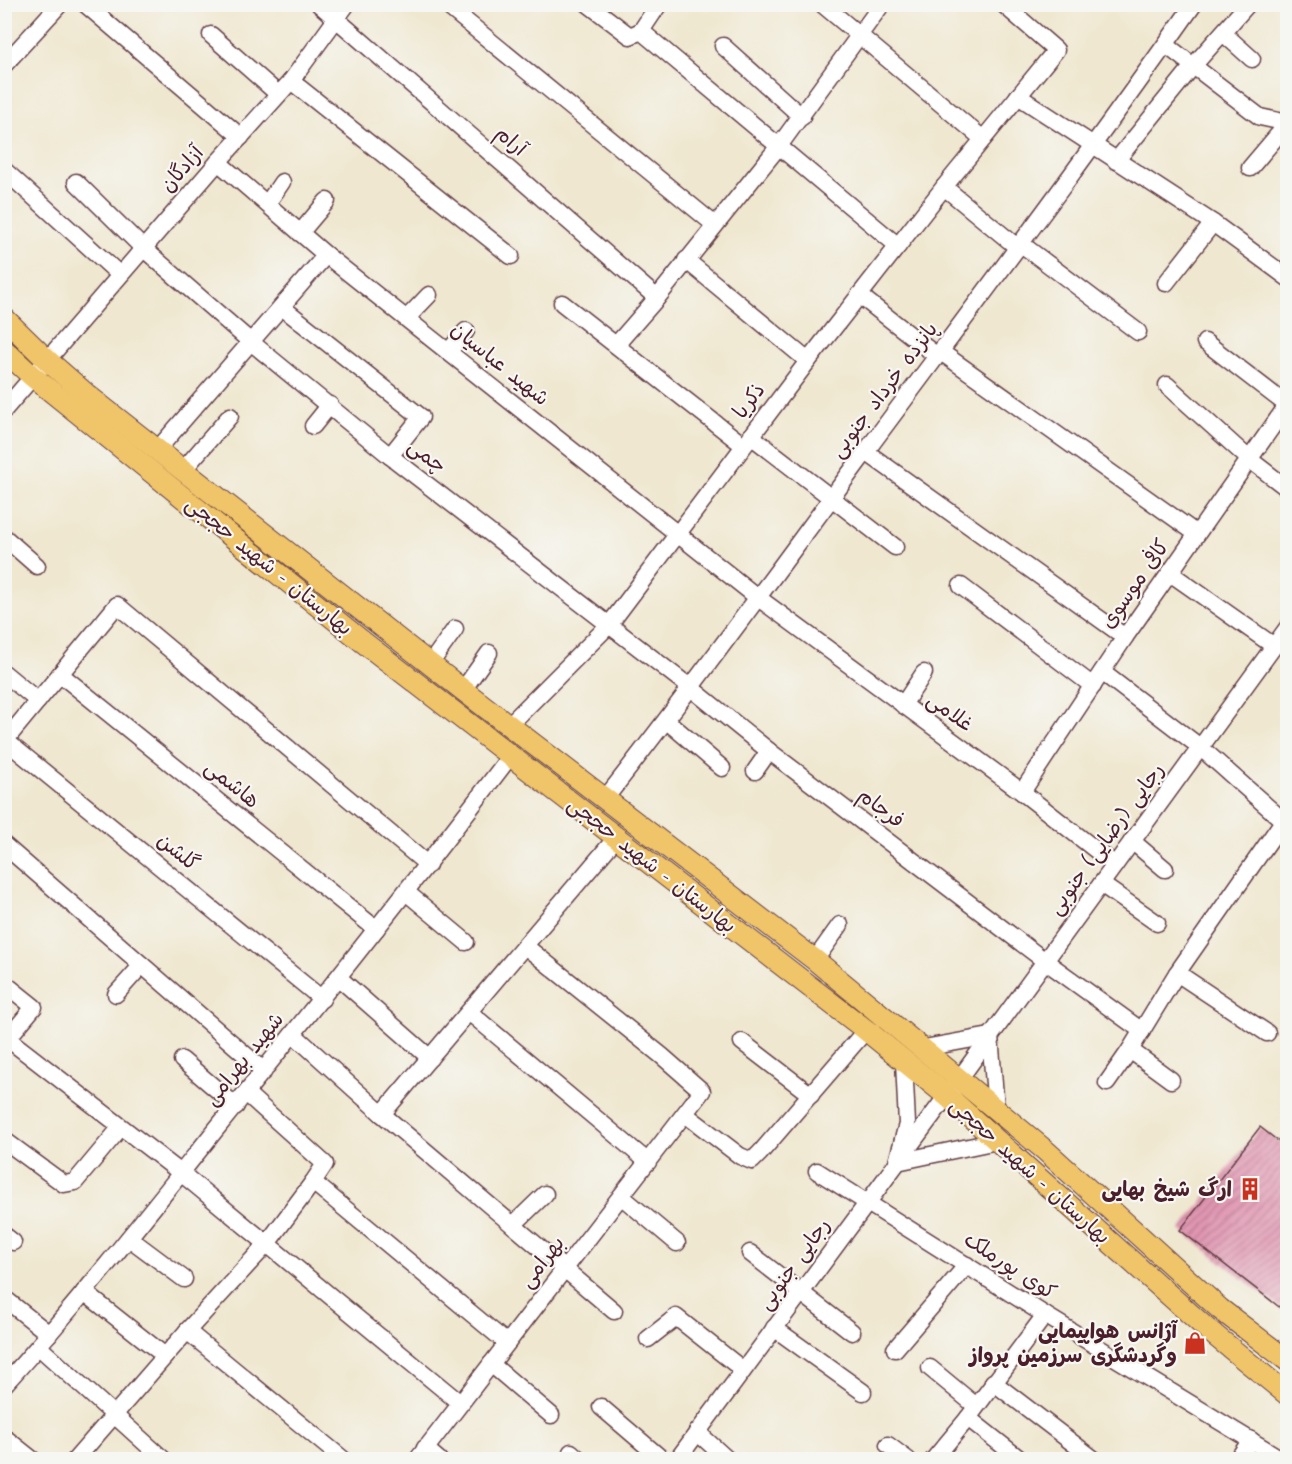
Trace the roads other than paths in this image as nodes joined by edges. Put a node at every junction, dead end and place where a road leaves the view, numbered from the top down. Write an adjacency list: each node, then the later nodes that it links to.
1 (60, 4): 20 (street)
2 (85, 4): 28 (street)
3 (319, 4): 13 (street, آرام)
4 (347, 4): 13 (street, آزادگان)
5 (445, 4): 42 (street)
6 (588, 4): 14 (street)
7 (659, 4): 14 (street)
8 (822, 4): 17 (street)
9 (1003, 4): 25 (street, ذکریا)
10 (1194, 4): 18 (street, پانزده خرداد جنوبی)
11 (1248, 4): 15 (street)
12 (879, 5): 17 (street)
13 (336, 18): 23 (street, آزادگان); 55 (street, آرام)
14 (641, 31): 30 (street)
15 (1223, 33): 21 (street); 22 (street)
16 (211, 34): 24 (street)
17 (860, 36): 26 (street); 29 (street)
18 (1166, 45): 22 (street); 31 (street, پانزده خرداد جنوبی)
19 (723, 46): 26 (street)
20 (6, 60)
21 (1252, 60)
22 (1193, 66): 27 (street); 32 (street)
23 (291, 81): 24 (street, آزادگان); 48 (street)
24 (278, 94): 28 (street, آزادگان)
25 (1018, 96): 29 (street, ذکریا); 31 (street)
26 (802, 117): 30 (street)
27 (1287, 123): 34 (street)
28 (241, 137): 33 (street, آزادگان)
29 (983, 140): 38 (street, ذکریا)
30 (779, 146): 42 (street); 45 (street)
31 (1094, 147): 32 (street); 44 (street, پانزده خرداد جنوبی)
32 (1116, 161): 41 (street)
33 (218, 162): 40 (street, شهید عباسیان); 46 (street, آزادگان)
34 (1250, 168)
35 (4, 170): 50 (street)
36 (282, 182): 40 (street)
37 (76, 183): 46 (street, چمی)
38 (944, 187): 44 (street); 45 (street, ذکریا)
39 (327, 201): 43 (street)
40 (267, 204): 43 (street, شهید عباسیان)
41 (1213, 224): 51 (street); 52 (street)
42 (715, 225): 49 (street)
43 (300, 233): 47 (street, شهید عباسیان)
44 (1019, 245): 61 (street); 67 (street, پانزده خرداد جنوبی)
45 (898, 246): 54 (street, ذکریا)
46 (144, 249): 50 (street, آزادگان); 63 (street, چمی)
47 (326, 255): 57 (street); 59 (street, شهید عباسیان)
48 (511, 256)
49 (686, 260): 55 (street); 69 (street)
50 (120, 275): 68 (street, آزادگان)
51 (1287, 278)
52 (1166, 283)
53 (429, 295): 59 (street)
54 (859, 295): 67 (street); 69 (street, ذکریا)
55 (657, 298): 64 (street)
56 (562, 303): 64 (street)
57 (283, 308): 63 (street); 80 (street)
58 (4, 318): 68 (main road, بهارستان - شهید حججی)
59 (407, 318): 66 (street, شهید عباسیان)
60 (466, 331): 66 (street)
61 (1138, 332)
62 (1205, 342): 73 (street)
63 (252, 343): 72 (street, چمی); 78 (street)
64 (616, 345): 77 (street)
65 (4, 350): 70 (main road, بهارستان - شهید حججی)
66 (448, 352): 85 (street, شهید عباسیان)
67 (939, 354): 79 (street, پانزده خرداد جنوبی); 86 (street)
68 (47, 360): 70 (street, آزادگان); 78 (main road, بهارستان - شهید حججی)
69 (808, 361): 77 (street, ذکریا)
70 (32, 376): 74 (street, آزادگان); 114 (main road, بهارستان - شهید حججی)
71 (1167, 385): 81 (street)
72 (330, 405): 76 (street); 80 (street, چمی)
73 (1287, 405): 81 (street, کافی موسوی)
74 (4, 410)
75 (230, 416): 82 (street)
76 (313, 426)
77 (747, 441): 84 (street); 85 (street, ذکریا)
78 (158, 450): 82 (main road, بهارستان - شهید حججی)
79 (866, 452): 84 (street, پانزده خرداد جنوبی); 96 (street)
80 (390, 456): 93 (street, چمی)
81 (1248, 459): 83 (street); 86 (street, کافی موسوی)
82 (184, 469): 99 (main road, بهارستان - شهید حججی)
83 (1287, 489)
84 (831, 499): 88 (street); 92 (street, پانزده خرداد جنوبی)
85 (676, 533): 92 (street, شهید عباسیان); 93 (street, ذکریا)
86 (1197, 534): 90 (street, کافی موسوی)
87 (4, 537): 89 (street)
88 (895, 547)
89 (37, 566)
90 (1170, 573): 96 (street, کافی موسوی); 97 (street)
91 (961, 586): 104 (street)
92 (757, 597): 105 (street, پانزده خرداد جنوبی); 108 (street, غلامی)
93 (609, 625): 105 (street, چمی); 110 (street, ذکریا)
94 (1287, 627): 97 (street, رجایی (رضایی) جنوبی)
95 (455, 628): 99 (street)
96 (1125, 637): 100 (street, کافی موسوی)
97 (1274, 646): 112 (street, رجایی (رضایی) جنوبی)
98 (489, 653): 106 (street)
99 (430, 664): 106 (main road, بهارستان - شهید حججی)
100 (1102, 672): 104 (street, کافی موسوی); 112 (street)
101 (4, 673): 107 (street)
102 (924, 673): 108 (street)
103 (60, 674): 107 (street); 124 (street); 131 (street, هاشمی)
104 (1093, 686): 117 (street, کافی موسوی)
105 (691, 688): 109 (street, پانزده خرداد جنوبی); 113 (street, فرجام)
106 (463, 690): 110 (main road, بهارستان - شهید حججی)
107 (38, 701): 111 (street)
108 (903, 705): 117 (street, غلامی)
109 (667, 721): 115 (street); 118 (street, پانزده خرداد جنوبی)
110 (509, 725): 118 (main road, بهارستان - شهید حججی)
111 (5, 742): 141 (street, گلشن)
112 (1200, 747): 120 (street); 122 (street, رجایی (رضایی) جنوبی)
113 (769, 751): 116 (street); 135 (street, فرجام)
114 (511, 755): 119 (main road, بهارستان - شهید حججی); 124 (street, شهید بهرامی)
115 (722, 768)
116 (755, 771)
117 (1022, 792): 125 (street, غلامی)
118 (604, 800): 119 (main road); 134 (main road, بهارستان - شهید حججی)
119 (590, 818): 121 (main road, بهارستان - شهید حججی)
120 (1286, 820): 137 (street)
121 (616, 838): 133 (street); 145 (main road, بهارستان - شهید حججی)
122 (1132, 841): 125 (street, رجایی (رضایی) جنوبی); 126 (street)
123 (4, 845): 136 (street)
124 (428, 865): 128 (street, شهید بهرامی)
125 (1115, 865): 127 (street, رجایی (رضایی) جنوبی)
126 (1166, 869)
127 (1101, 884): 129 (street); 135 (street, رجایی (رضایی) جنوبی)
128 (406, 892): 131 (street, شهید بهرامی); 132 (street)
129 (1157, 923)
130 (840, 925): 134 (street)
131 (376, 929): 138 (street, شهید بهرامی)
132 (466, 942)
133 (525, 946): 142 (street); 165 (street, بهرامی)
134 (815, 960): 143 (main road, بهارستان - شهید حججی)
135 (1045, 961): 144 (street, فرجام); 148 (street, رجایی (رضایی) جنوبی)
136 (142, 965): 140 (street); 156 (street)
137 (1178, 973): 144 (street); 146 (street)
138 (339, 978): 141 (street, شهید بهرامی); 153 (street)
139 (4, 983): 149 (street)
140 (116, 994)
141 (322, 999): 147 (street, شهید بهرامی)
142 (469, 1012): 153 (street); 170 (street)
143 (887, 1019): 145 (main road); 151 (main road, بهارستان - شهید حججی)
144 (1142, 1031): 152 (street)
145 (869, 1033): 155 (main road, بهارستان - شهید حججی); 160 (street)
146 (1267, 1033)
147 (293, 1034): 156 (street, شهید بهرامی); 164 (street)
148 (990, 1036): 151 (street); 157 (street, رجایی (رضایی) جنوبی); 163 (street)
149 (6, 1041): 166 (street)
150 (742, 1042): 160 (street)
151 (924, 1048): 157 (main road, بهارستان - شهید حججی)
152 (1130, 1050): 158 (street); 159 (street)
153 (430, 1058): 164 (street)
154 (182, 1060): 162 (street)
155 (904, 1061): 161 (main road, بهارستان - شهید حججی); 171 (street)
156 (264, 1071): 162 (street, شهید بهرامی)
157 (960, 1078): 161 (street, رجایی (رضایی) جنوبی); 163 (main road, بهارستان - شهید حججی)
158 (1171, 1080)
159 (1107, 1083)
160 (811, 1095): 165 (street)
161 (946, 1095): 168 (main road, بهارستان - شهید حججی); 171 (street, رجایی جنوبی)
162 (241, 1099): 174 (street, شهید بهرامی); 175 (street)
163 (996, 1108): 169 (main road, بهارستان - شهید حججی)
164 (382, 1114): 179 (street)
165 (685, 1114): 170 (street, بهرامی)
166 (121, 1126): 167 (street); 174 (street)
167 (4, 1140)
168 (997, 1141): 171 (street); 173 (main road, بهارستان - شهید حججی)
169 (1046, 1151): 173 (main road); 201 (main road, بهارستان - شهید حججی)
170 (648, 1162): 177 (street, بهرامی)
171 (897, 1162): 178 (street, رجایی جنوبی)
172 (817, 1171): 178 (street, کوی پورملک)
173 (1030, 1171): 208 (main road, بهارستان - شهید حججی)
174 (181, 1173): 180 (street, شهید بهرامی); 182 (street)
175 (313, 1182): 182 (street); 197 (street)
176 (545, 1194): 179 (street)
177 (621, 1196): 181 (street); 185 (street, بهرامی)
178 (867, 1203): 184 (street, کوی پورملک); 188 (street, رجایی جنوبی)
179 (513, 1225): 185 (street)
180 (129, 1238): 186 (street); 187 (street, شهید بهرامی)
181 (677, 1243)
182 (266, 1245): 193 (street); 209 (street)
183 (750, 1253): 188 (street)
184 (967, 1265): 191 (street, کوی پورملک); 199 (street)
185 (565, 1269): 190 (street); 197 (street, بهرامی)
186 (184, 1279)
187 (84, 1292): 195 (street, شهید بهرامی); 200 (street)
188 (801, 1292): 192 (street, رجایی جنوبی); 194 (street)
189 (4, 1298): 195 (street)
190 (614, 1311)
191 (1045, 1315): 205 (street); 216 (street, کوی پورملک)
192 (774, 1328): 204 (street, رجایی جنوبی); 207 (street)
193 (187, 1331): 200 (street); 222 (street)
194 (852, 1332)
195 (50, 1334): 198 (street, شهید بهرامی)
196 (648, 1340): 204 (street)
197 (507, 1343): 202 (street, بهرامی)
198 (39, 1347): 206 (street, شهید بهرامی); 212 (street)
199 (895, 1349)
200 (165, 1356): 212 (street)
201 (1287, 1361)
202 (491, 1364): 209 (street, بهرامی); 213 (street)
203 (930, 1368): 211 (street)
204 (743, 1370): 214 (street, رجایی جنوبی)
205 (993, 1382): 211 (street); 230 (street)
206 (4, 1385)
207 (863, 1392)
208 (1287, 1395)
209 (460, 1403): 218 (street, بهرامی)
210 (601, 1407): 224 (street)
211 (972, 1412): 228 (street); 229 (street)
212 (113, 1414): 220 (street); 221 (street)
213 (551, 1414)
214 (696, 1432): 225 (street, رجایی جنوبی); 226 (street)
215 (4, 1437): 219 (street)
216 (1251, 1440): 231 (street); 232 (street, کوی پورملک)
217 (888, 1445): 227 (street)
218 (421, 1454): 223 (street)
219 (33, 1460)
220 (75, 1460)
221 (164, 1460)
222 (344, 1460)
223 (439, 1460)
224 (663, 1460)
225 (677, 1460)
226 (728, 1460)
227 (908, 1460)
228 (933, 1460)
229 (1021, 1460)
230 (1095, 1460)
231 (1237, 1460)
232 (1283, 1460)

